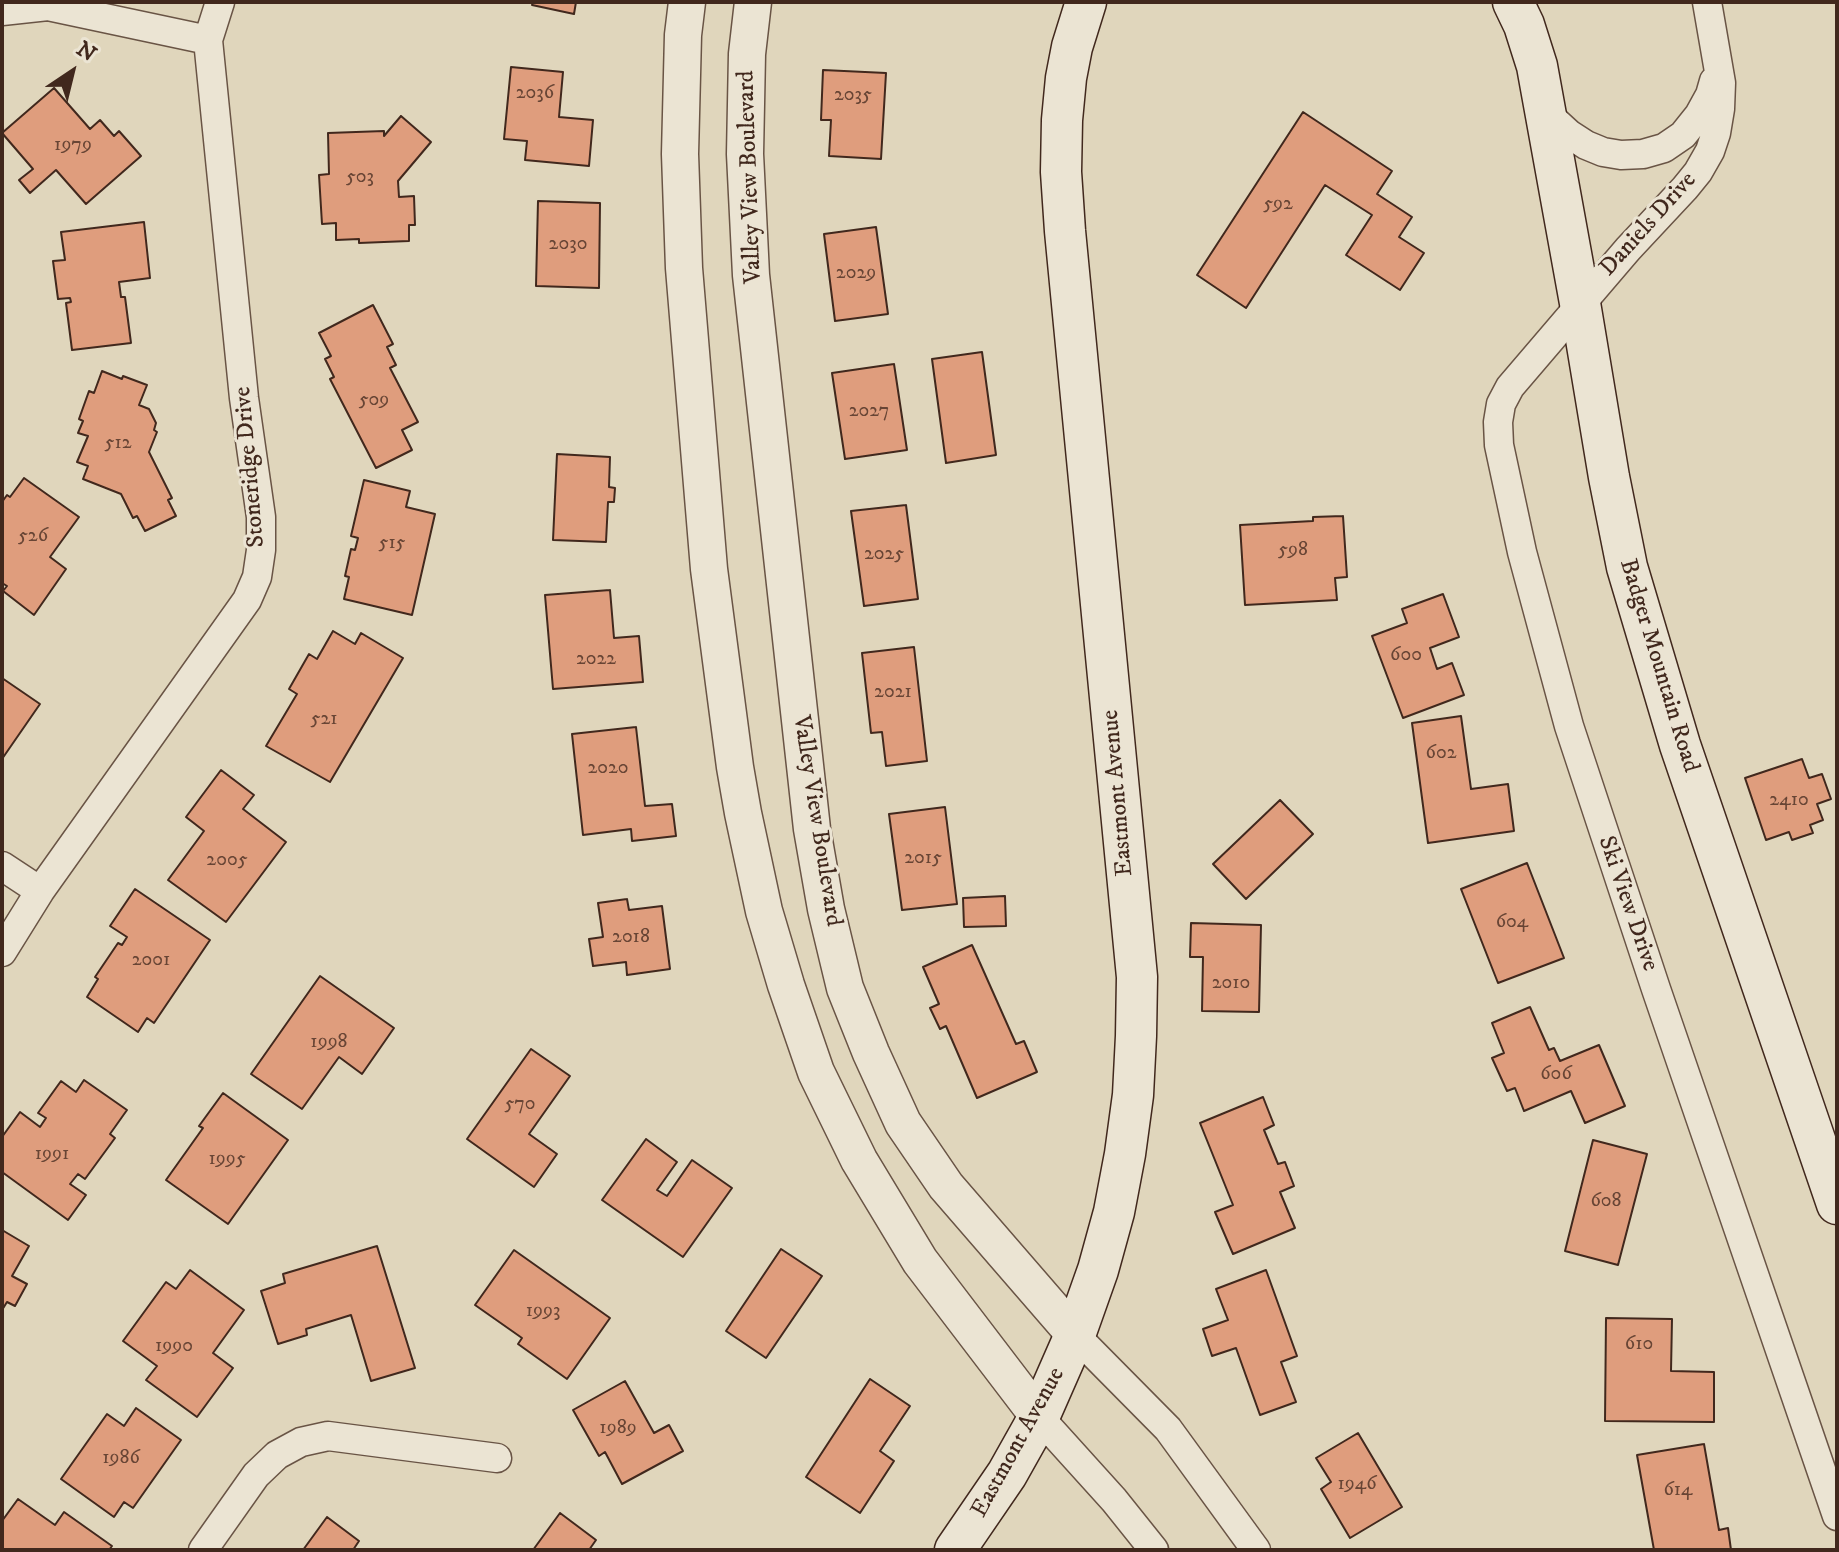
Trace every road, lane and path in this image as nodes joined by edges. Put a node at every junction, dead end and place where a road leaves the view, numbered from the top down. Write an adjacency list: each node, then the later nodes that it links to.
1 (220, 2): 8 (street, Stoneridge Drive)
2 (687, 2): 17 (street)
3 (753, 2): 16 (street, Valley View Boulevard)
4 (1513, 2): 10 (main road, Badger Mountain Road)
5 (1707, 2): 9 (street, Daniels Drive)
6 (1087, 6): 16 (main road, Eastmont Avenue)
7 (2, 11): 8 (street)
8 (208, 40): 13 (street, Stoneridge Drive)
9 (1718, 57): 10 (street); 11 (street, Daniels Drive)
10 (1545, 112): 11 (main road, Badger Mountain Road)
11 (1580, 303): 15 (main road, Badger Mountain Road); 19 (street, Ski View Drive)
12 (2, 866): 13 (street)
13 (40, 891): 14 (street, Stoneridge Drive)
14 (2, 952)
15 (1837, 1204)
16 (1075, 1335): 17 (main road, Eastmont Avenue); 23 (street, Valley View Boulevard)
17 (1039, 1417): 21 (main road, Eastmont Avenue); 22 (street)
18 (497, 1458): 20 (street)
19 (1837, 1516)
20 (203, 1550)
21 (955, 1550)
22 (1154, 1550)
23 (1256, 1550)

